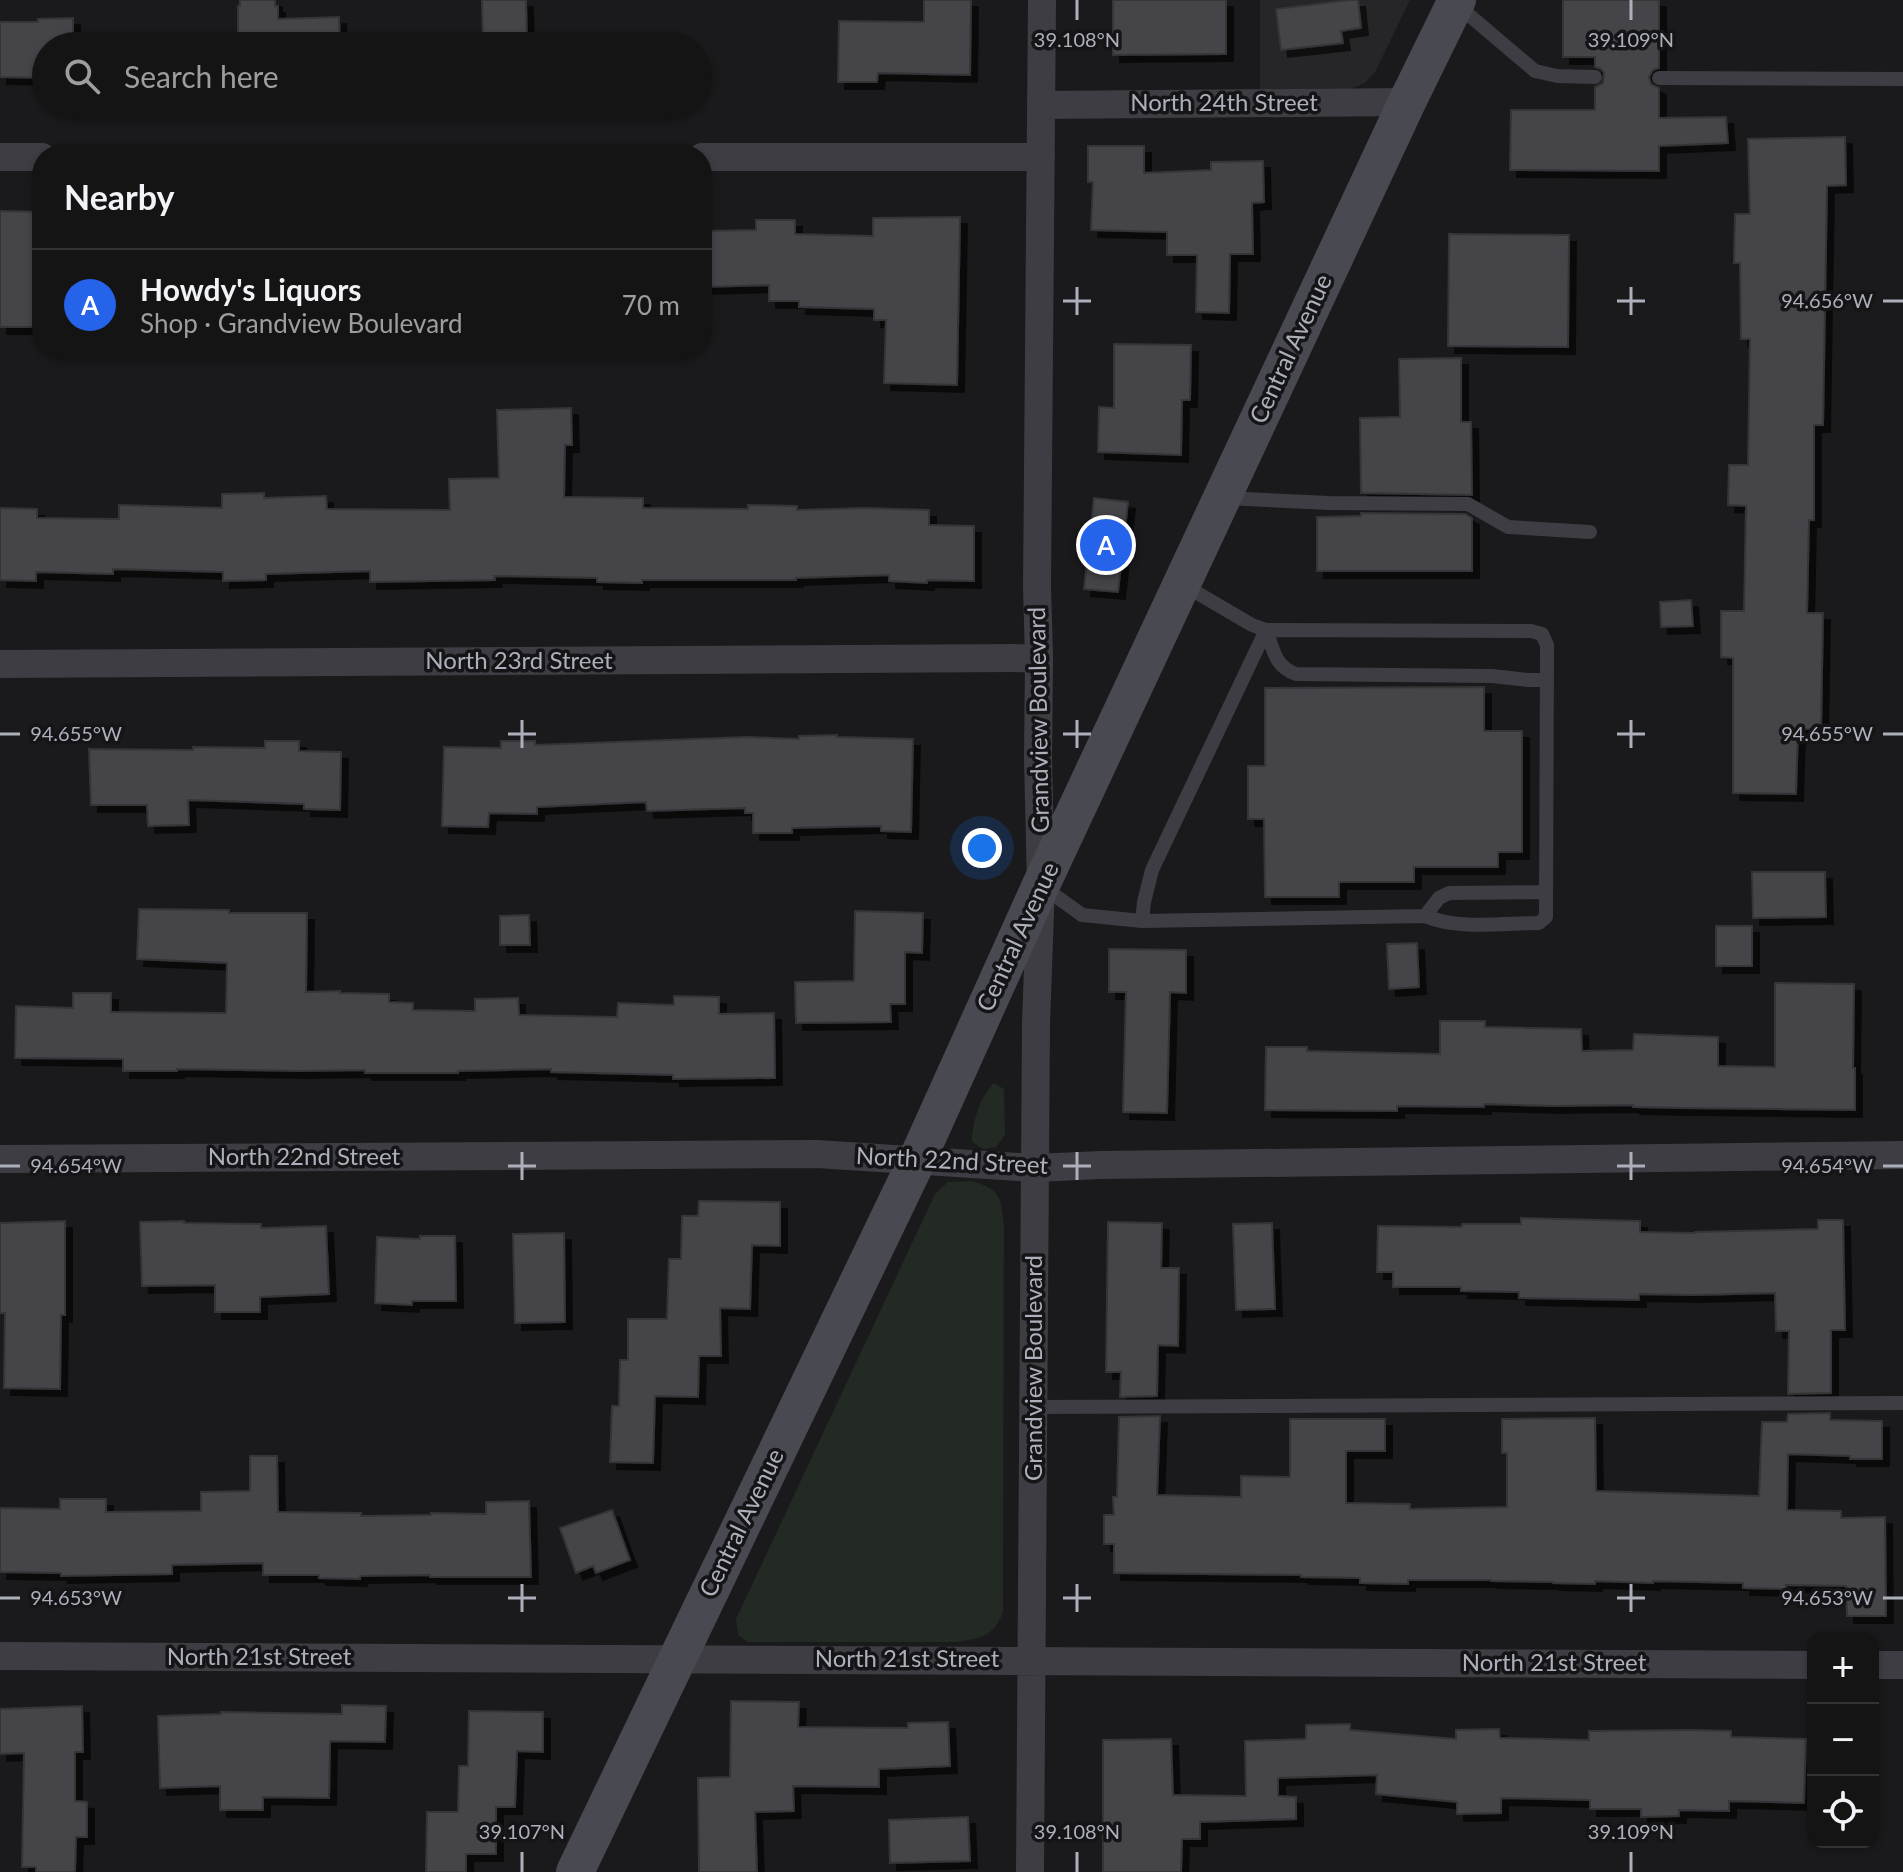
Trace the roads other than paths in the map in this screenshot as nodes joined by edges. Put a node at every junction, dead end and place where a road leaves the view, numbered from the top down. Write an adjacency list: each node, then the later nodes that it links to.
1 (1042, 0): 7 (street, Grandview Boulevard)
2 (1456, 2): 3 (lane); 6 (main road, Central Avenue)
3 (1595, 77)
4 (1659, 78): 5 (lane)
5 (1903, 79)
6 (1407, 102): 7 (street, North 24th Street); 12 (main road, Central Avenue)
7 (1042, 105): 11 (street, Grandview Boulevard)
8 (0, 157): 9 (street)
9 (32, 157)
10 (712, 157): 11 (street)
11 (1041, 157): 16 (street, Grandview Boulevard)
12 (1222, 498): 13 (lane); 14 (main road, Central Avenue)
13 (1590, 532)
14 (1182, 584): 15 (lane); 19 (main road, Central Avenue)
15 (1266, 630): 18 (lane); 18 (lane); 22 (lane)
16 (1039, 658): 17 (street, North 23rd Street); 19 (street, Grandview Boulevard)
17 (0, 664)
18 (1545, 680): 20 (lane)
19 (1041, 885): 22 (lane); 25 (main road, Central Avenue); 26 (street, Grandview Boulevard)
20 (1546, 892): 21 (lane); 21 (lane)
21 (1425, 916): 22 (lane)
22 (1142, 921)
23 (1903, 1155): 26 (street, North 22nd Street)
24 (0, 1159): 25 (street, North 22nd Street)
25 (917, 1160): 26 (street, North 22nd Street); 30 (main road, Central Avenue)
26 (1035, 1168): 28 (street, Grandview Boulevard)
27 (1903, 1403): 28 (lane)
28 (1033, 1407): 31 (street, Grandview Boulevard)
29 (0, 1656): 30 (street, North 21st Street)
30 (677, 1659): 31 (street, North 21st Street); 35 (main road, Central Avenue)
31 (1032, 1660): 32 (street, North 21st Street); 36 (street, Grandview Boulevard)
32 (1807, 1665)
33 (1879, 1665): 34 (street)
34 (1903, 1665)
35 (575, 1872)
36 (1030, 1872)

